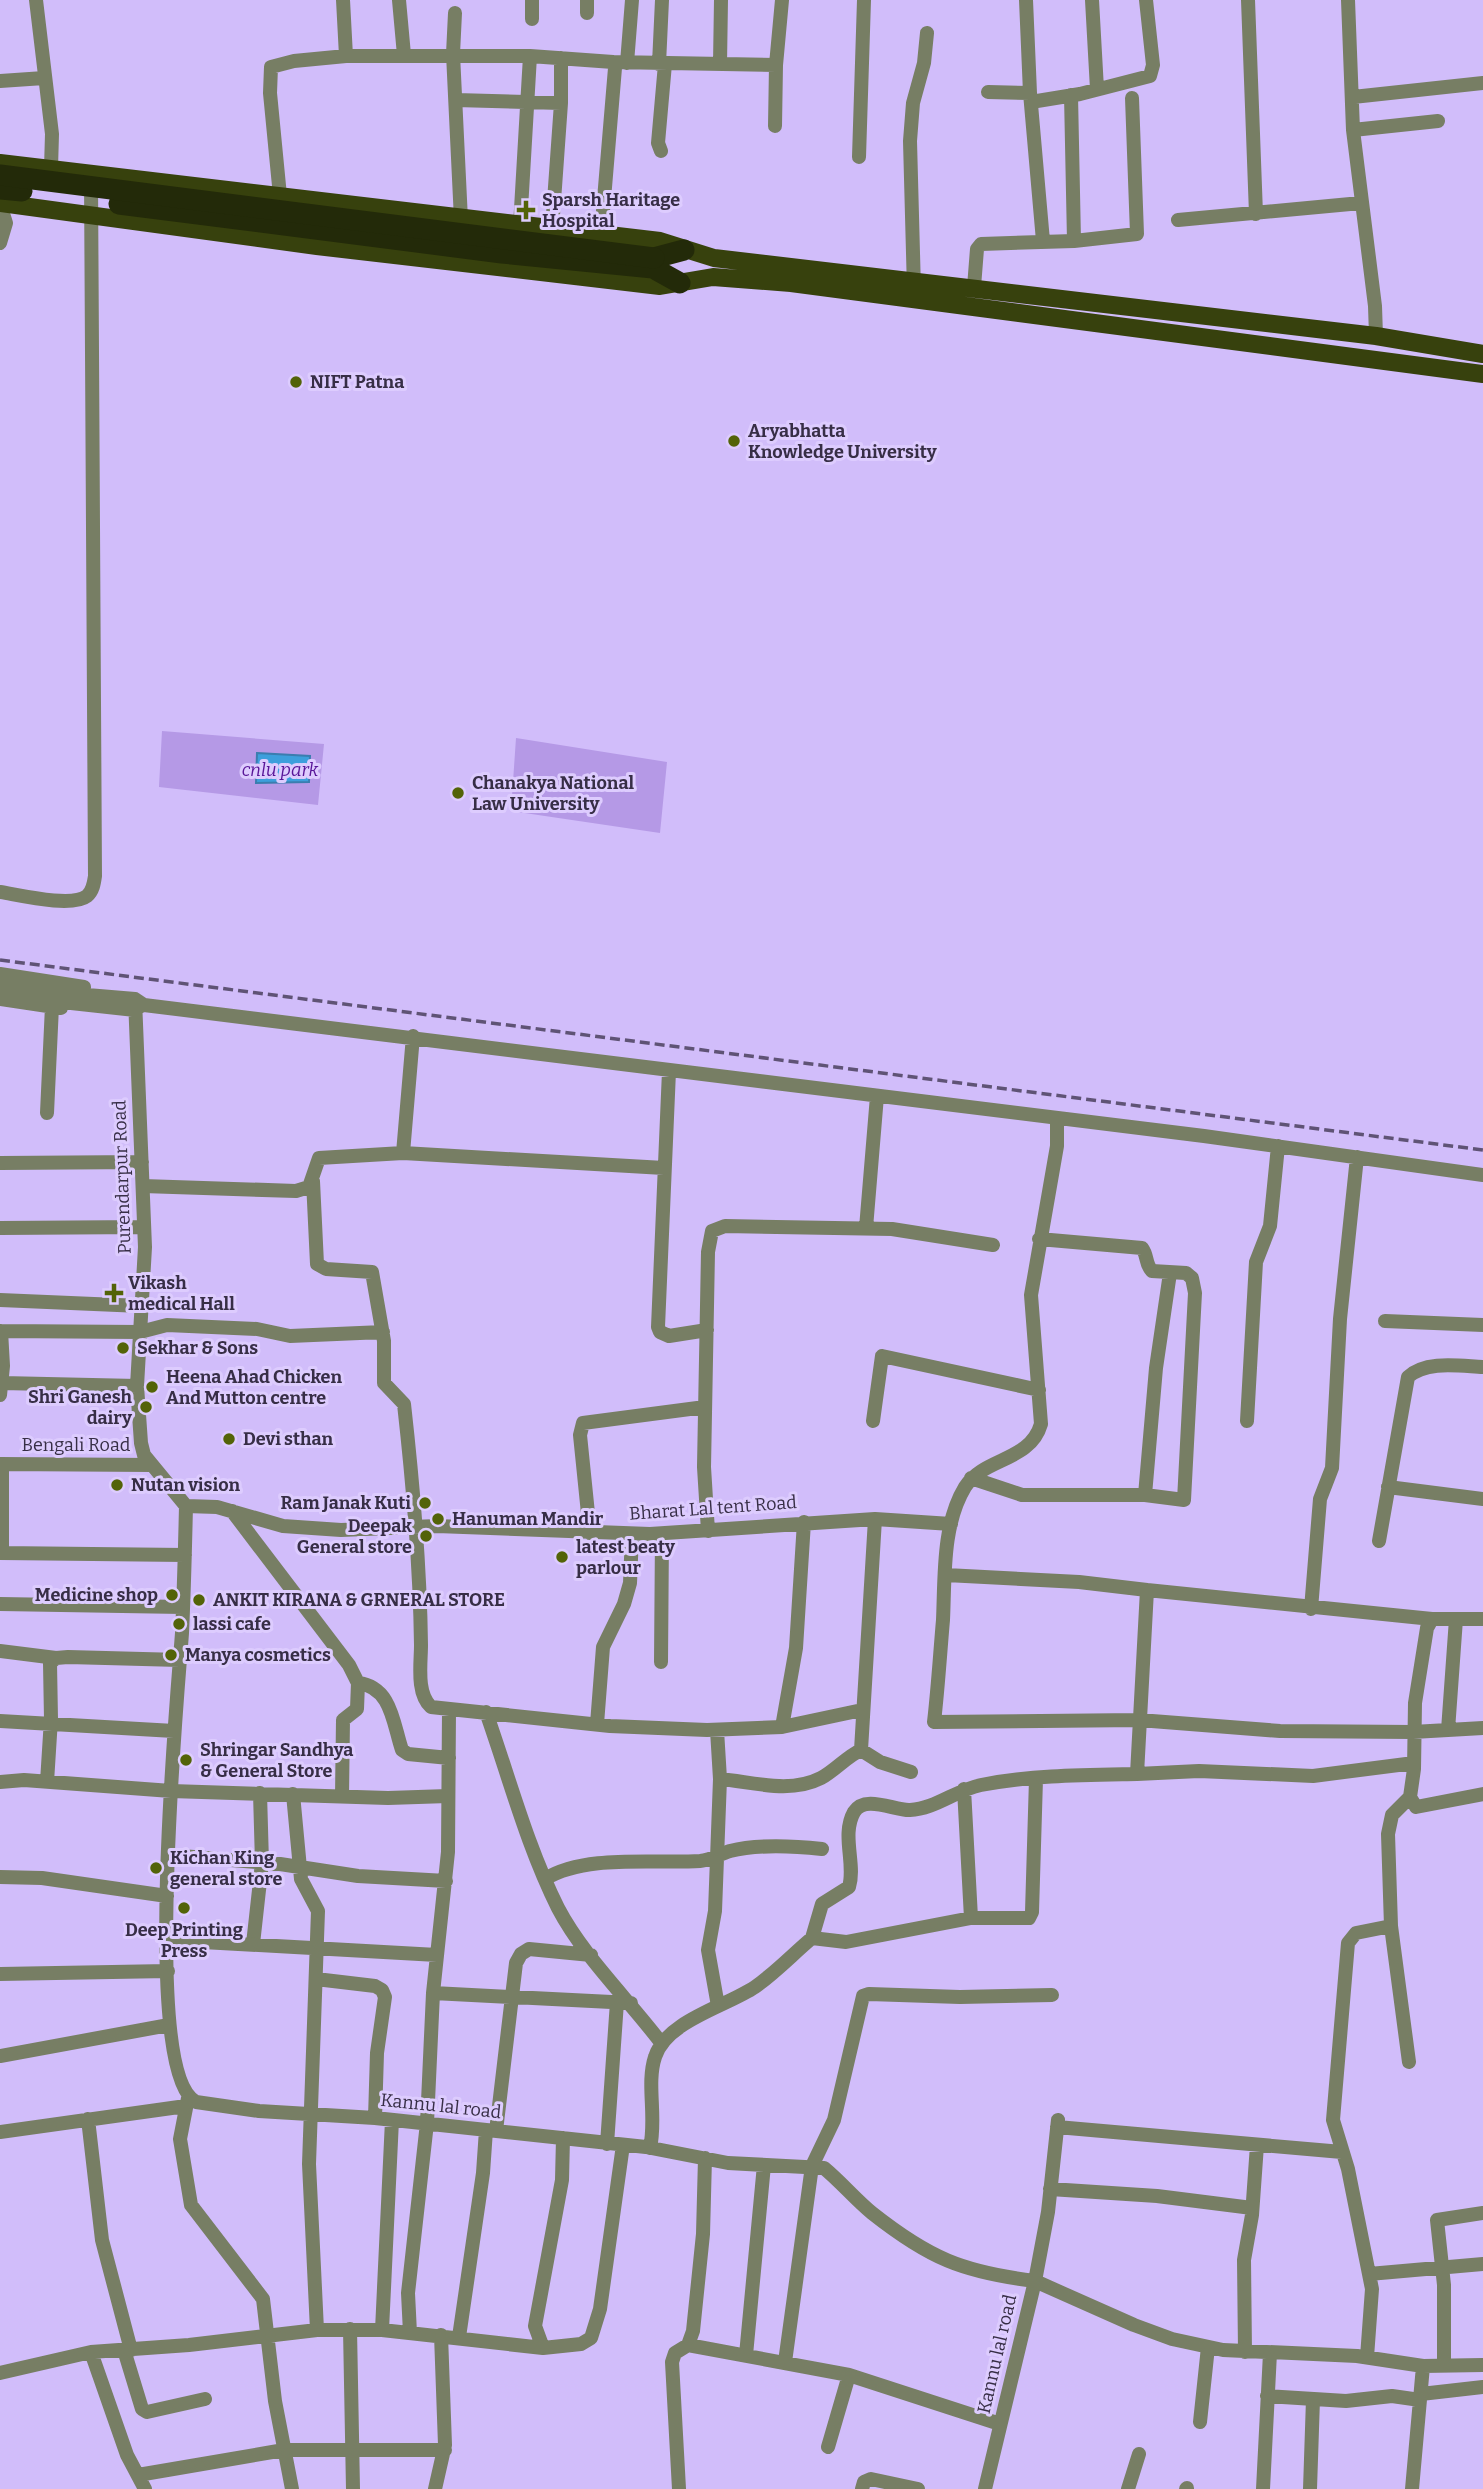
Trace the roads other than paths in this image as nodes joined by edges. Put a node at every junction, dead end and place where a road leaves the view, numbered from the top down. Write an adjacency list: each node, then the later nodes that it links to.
1 (36, 0): 27 (street)
2 (343, 0): 20 (street)
3 (399, 0): 19 (street)
4 (532, 0): 16 (street)
5 (632, 0): 23 (street)
6 (662, 0): 24 (street)
7 (722, 0): 25 (street)
8 (782, 0): 26 (street)
9 (864, 0): 43 (street)
10 (1026, 0): 33 (street)
11 (1092, 0): 30 (street)
12 (1146, 0): 30 (street)
13 (1248, 0): 52 (street)
14 (1348, 0): 34 (street)
15 (455, 13): 18 (street)
16 (532, 19)
17 (927, 33): 67 (street)
18 (453, 54): 19 (street); 21 (street); 36 (street)
19 (404, 55): 20 (street)
20 (346, 56): 49 (street)
21 (530, 56): 22 (street); 37 (street)
22 (561, 58): 23 (street); 38 (street)
23 (620, 63): 24 (street); 58 (street)
24 (662, 64): 25 (street); 42 (street)
25 (720, 64): 26 (street)
26 (776, 65): 40 (street)
27 (44, 78): 28 (street); 45 (street)
28 (0, 81)
29 (1483, 83): 34 (street)
30 (1097, 89): 32 (street)
31 (988, 92): 33 (street)
32 (1071, 95): 33 (street); 60 (street)
33 (1031, 97): 59 (street)
34 (1353, 97): 41 (street)
35 (1132, 98): 60 (street)
36 (456, 100): 37 (street); 55 (street)
37 (528, 103): 38 (street); 56 (street)
38 (561, 103): 57 (street)
39 (1438, 121): 41 (street)
40 (775, 126)
41 (1353, 130): 50 (street)
42 (660, 151)
43 (859, 157)
44 (0, 163): 45 (main road)
45 (51, 169): 46 (main road)
46 (91, 173): 49 (main road); 53 (street)
47 (0, 176): 63 (highway, bridge)
48 (0, 189): 63 (highway)
49 (280, 196): 55 (main road)
50 (1361, 203): 52 (street); 71 (street)
51 (0, 204): 53 (main road); 61 (street)
52 (1256, 214): 54 (street)
53 (90, 215): 65 (main road); 75 (street)
54 (1178, 219)
55 (461, 220): 56 (main road)
56 (520, 226): 57 (main road)
57 (552, 229): 58 (main road)
58 (601, 235): 62 (main road)
59 (1043, 241): 60 (street); 66 (street)
60 (1074, 241)
61 (0, 243)
62 (684, 250): 63 (highway); 64 (main road)
63 (653, 263): 65 (highway)
64 (713, 268): 65 (main road); 67 (main road)
65 (680, 283)
66 (974, 287): 67 (main road); 68 (main road)
67 (914, 290): 69 (main road)
68 (1111, 303): 69 (main road); 70 (main road)
69 (1109, 323): 72 (main road)
70 (1322, 329): 71 (main road); 72 (main road)
71 (1376, 336): 73 (main road)
72 (1319, 350): 74 (main road)
73 (1483, 354)
74 (1483, 373)
75 (0, 892)
76 (0, 975): 78 (street)
77 (0, 987): 80 (street)
78 (99, 996): 81 (street); 82 (street)
79 (0, 999): 80 (street)
80 (53, 1001): 81 (street); 86 (street)
81 (77, 1001): 82 (street)
82 (138, 1004): 83 (street); 91 (street, Purendarpur Road)
83 (413, 1036): 84 (street); 89 (street)
84 (669, 1071): 85 (street); 93 (street)
85 (877, 1096): 87 (street); 99 (street)
86 (47, 1113)
87 (1057, 1118): 88 (street); 100 (street)
88 (1278, 1146): 90 (street); 117 (street)
89 (403, 1153): 93 (street); 95 (street)
90 (1357, 1157): 94 (street); 141 (street)
91 (142, 1162): 92 (street); 96 (street, Purendarpur Road)
92 (0, 1163)
93 (664, 1168): 107 (street)
94 (1483, 1175)
95 (313, 1181): 96 (street); 110 (street)
96 (143, 1186): 97 (street, Purendarpur Road)
97 (144, 1227): 98 (street); 104 (street, Purendarpur Road)
98 (0, 1228)
99 (866, 1228): 101 (street); 107 (street)
100 (1039, 1239): 102 (street); 114 (street)
101 (993, 1245)
102 (1170, 1273): 122 (street); 122 (street)
103 (0, 1300): 104 (street)
104 (141, 1306): 109 (street, Purendarpur Road)
105 (1385, 1321): 106 (street)
106 (1483, 1325)
107 (707, 1329): 115 (street)
108 (0, 1331): 109 (street); 113 (street)
109 (140, 1332): 110 (street); 112 (street, Purendarpur Road)
110 (383, 1332): 129 (street)
111 (1483, 1367): 121 (street)
112 (137, 1386): 113 (street); 119 (street, Purendarpur Road)
113 (1, 1389)
114 (1039, 1390): 116 (street); 120 (street)
115 (705, 1407): 130 (street); 131 (street)
116 (873, 1421)
117 (1247, 1421)
118 (1, 1464): 119 (street, Bengali Road); 135 (street)
119 (152, 1465): 124 (street, Purendarpur Road)
120 (971, 1478): 122 (street); 128 (street)
121 (1388, 1487): 123 (street); 134 (street)
122 (1145, 1495)
123 (1483, 1499)
124 (186, 1506): 125 (street, Bharat Lal tent Road); 136 (street)
125 (232, 1511): 129 (street, Bharat Lal tent Road); 149 (street)
126 (875, 1519): 127 (street, Bharat Lal tent Road); 128 (street, Bharat Lal tent Road); 150 (street)
127 (804, 1522): 130 (street, Bharat Lal tent Road); 157 (street)
128 (951, 1524): 137 (street)
129 (415, 1528): 131 (street, Bharat Lal tent Road); 151 (street)
130 (708, 1531): 133 (street, Bharat Lal tent Road)
131 (590, 1533): 132 (street, Bharat Lal tent Road)
132 (632, 1534): 133 (street, Bharat Lal tent Road); 156 (street)
133 (662, 1534): 148 (street)
134 (1379, 1541)
135 (1, 1553): 136 (street)
136 (185, 1555): 140 (street)
137 (946, 1575): 138 (street); 153 (street)
138 (1147, 1590): 141 (street); 153 (street)
139 (0, 1604): 140 (street)
140 (183, 1607): 147 (street)
141 (1311, 1609): 142 (street)
142 (1432, 1619): 143 (street); 162 (street)
143 (1456, 1619): 144 (street); 160 (street)
144 (1483, 1619)
145 (0, 1651): 146 (street)
146 (56, 1658): 147 (street); 155 (street)
147 (180, 1660): 161 (street)
148 (661, 1661)
149 (358, 1683): 164 (street); 177 (street)
150 (862, 1710): 157 (street); 163 (street)
151 (449, 1711): 152 (street); 164 (street)
152 (486, 1712): 156 (street); 186 (street)
153 (1139, 1720): 162 (street); 167 (street)
154 (0, 1721): 155 (street)
155 (51, 1723): 161 (street); 171 (street)
156 (597, 1724): 159 (street)
157 (782, 1727): 159 (street)
158 (1483, 1728): 160 (street)
159 (717, 1730): 168 (street)
160 (1448, 1730): 162 (street)
161 (174, 1731): 173 (street)
162 (1413, 1732): 165 (street)
163 (861, 1749): 166 (street); 168 (street)
164 (449, 1758): 178 (street)
165 (1413, 1763): 167 (street); 179 (street)
166 (911, 1772)
167 (1137, 1774): 169 (street)
168 (720, 1779): 182 (street)
169 (1036, 1779): 172 (street); 189 (street)
170 (0, 1782): 171 (street)
171 (47, 1782): 173 (street)
172 (964, 1789): 189 (street); 191 (street)
173 (171, 1791): 174 (street); 181 (street)
174 (260, 1793): 175 (street); 183 (street)
175 (293, 1794): 177 (street); 184 (street)
176 (1483, 1794): 179 (street)
177 (342, 1796): 178 (street)
178 (448, 1797): 187 (street)
179 (1409, 1797): 190 (street)
180 (822, 1849): 182 (street)
181 (169, 1855): 183 (street); 188 (street)
182 (717, 1856): 186 (street); 204 (street)
183 (262, 1863): 184 (street); 193 (street)
184 (299, 1866): 187 (street); 194 (street)
185 (0, 1877): 188 (street)
186 (545, 1879): 196 (street)
187 (446, 1881): 195 (street)
188 (167, 1896): 192 (street)
189 (971, 1918): 191 (street)
190 (1391, 1926): 208 (street); 222 (street)
191 (812, 1938): 204 (street)
192 (167, 1940): 193 (street); 197 (street)
193 (253, 1944): 194 (street)
194 (317, 1947): 195 (street); 199 (street)
195 (437, 1955): 200 (street)
196 (592, 1955): 202 (street); 203 (street)
197 (168, 1971): 198 (street); 205 (street)
198 (0, 1974)
199 (316, 1979): 210 (street); 211 (street)
200 (433, 1993): 202 (street); 214 (street)
201 (1052, 1994): 225 (street)
202 (512, 1997): 203 (street); 215 (street)
203 (624, 2002): 206 (street); 218 (street)
204 (718, 2006): 206 (street)
205 (169, 2025): 207 (street); 209 (street)
206 (662, 2044): 221 (street)
207 (0, 2056)
208 (1409, 2062)
209 (187, 2102): 210 (street, Kannu lal road); 212 (street); 237 (street)
210 (312, 2113): 211 (street, Kannu lal road); 234 (street)
211 (375, 2118): 213 (street, Kannu lal road)
212 (88, 2119): 216 (street); 243 (street)
213 (392, 2120): 214 (street, Kannu lal road); 235 (street)
214 (427, 2123): 215 (street, Kannu lal road); 236 (street)
215 (491, 2130): 217 (street, Kannu lal road); 239 (street)
216 (0, 2133)
217 (562, 2138): 218 (street, Kannu lal road); 242 (street)
218 (607, 2144): 219 (street, Kannu lal road)
219 (623, 2145): 221 (street, Kannu lal road); 242 (street)
220 (1257, 2146): 222 (street); 226 (street); 227 (street)
221 (650, 2148): 223 (street, Kannu lal road)
222 (1342, 2152): 231 (street)
223 (705, 2158): 224 (street, Kannu lal road); 240 (street)
224 (764, 2165): 225 (street, Kannu lal road); 247 (street)
225 (812, 2166): 232 (street, Kannu lal road); 249 (street)
226 (1050, 2189): 227 (street); 232 (street)
227 (1252, 2208): 245 (street)
228 (1483, 2213): 230 (street)
229 (1483, 2264): 230 (street)
230 (1443, 2266): 231 (street); 252 (street)
231 (1369, 2274): 248 (street)
232 (1035, 2281): 241 (street); 261 (street, Kannu lal road)
233 (350, 2329): 234 (street); 235 (street); 265 (street)
234 (317, 2330): 237 (street)
235 (382, 2330): 236 (street)
236 (410, 2333): 238 (street)
237 (268, 2335): 243 (street); 263 (street)
238 (441, 2336): 239 (street); 264 (street)
239 (460, 2337): 242 (street)
240 (688, 2345): 247 (street); 272 (street)
241 (1208, 2347): 245 (street); 260 (street)
242 (543, 2348)
243 (127, 2350): 244 (street); 258 (street)
244 (91, 2352): 253 (street); 267 (street)
245 (1245, 2352): 246 (street)
246 (1270, 2353): 248 (street); 256 (street)
247 (746, 2355): 249 (street)
248 (1367, 2357): 251 (street)
249 (785, 2362): 254 (street)
250 (1483, 2365): 252 (street)
251 (1423, 2366): 252 (street); 257 (street)
252 (1444, 2366)
253 (0, 2373)
254 (849, 2375): 261 (street); 262 (street)
255 (1483, 2387): 257 (street)
256 (1267, 2396): 259 (street); 277 (street)
257 (1421, 2397): 259 (street); 279 (street)
258 (205, 2399)
259 (1314, 2399): 278 (street)
260 (1200, 2422)
261 (1000, 2424): 275 (street, Kannu lal road)
262 (828, 2447)
263 (284, 2450): 265 (street); 267 (street); 269 (street)
264 (445, 2450): 265 (street); 271 (street)
265 (351, 2451): 270 (street)
266 (1139, 2454): 276 (street)
267 (138, 2475): 268 (street)
268 (145, 2489)
269 (292, 2489)
270 (353, 2489)
271 (435, 2489)
272 (679, 2489)
273 (862, 2489): 274 (street)
274 (918, 2489)
275 (985, 2489)
276 (1128, 2489)
277 (1262, 2489)
278 (1310, 2489)
279 (1412, 2489)

